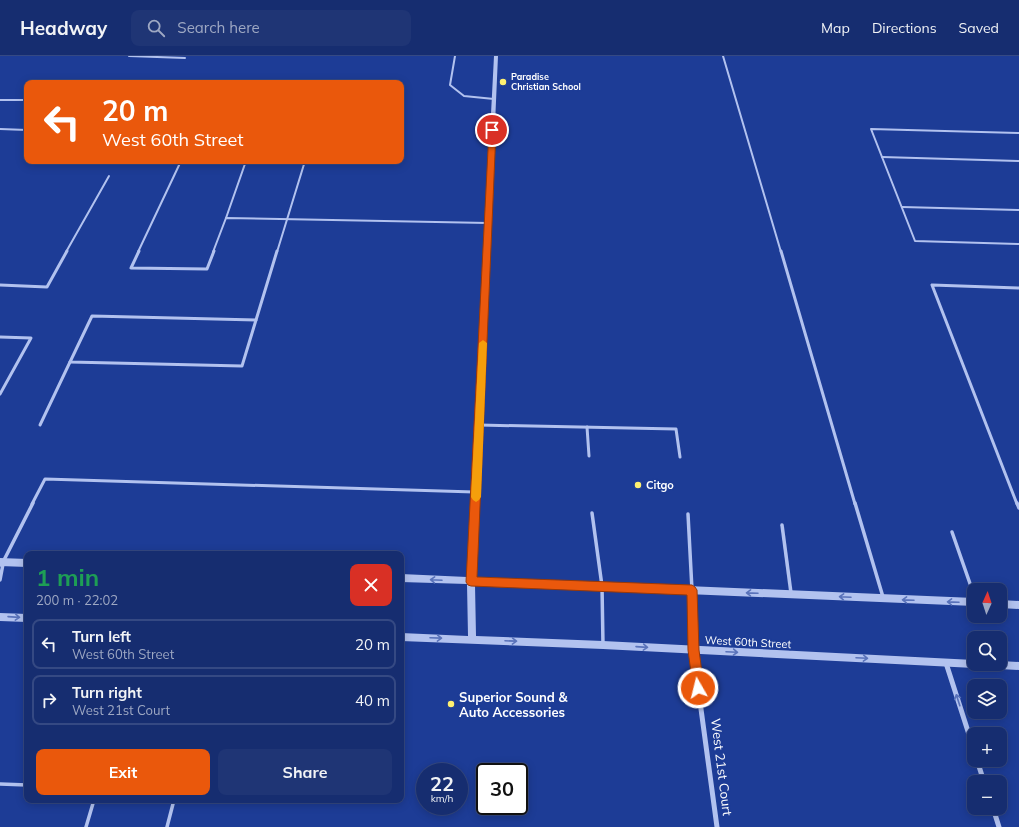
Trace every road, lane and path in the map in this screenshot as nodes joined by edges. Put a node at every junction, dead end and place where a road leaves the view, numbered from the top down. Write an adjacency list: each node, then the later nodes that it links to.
1 (129, 56): 5 (lane)
2 (454, 56): 6 (lane)
3 (496, 56): 6 (street)
4 (723, 56): 50 (lane)
5 (185, 58)
6 (494, 99): 22 (street)
7 (0, 100): 8 (lane)
8 (24, 100)
9 (0, 129): 10 (lane)
10 (24, 130)
11 (1019, 133): 12 (lane)
12 (882, 158): 13 (lane); 18 (lane)
13 (1019, 161)
14 (180, 164): 20 (lane)
15 (245, 164): 20 (lane)
16 (304, 164): 21 (lane)
17 (109, 176): 24 (lane)
18 (902, 207): 19 (lane); 23 (lane)
19 (1019, 210)
20 (226, 218): 21 (lane)
21 (287, 220): 22 (lane); 26 (lane)
22 (488, 223): 31 (street)
23 (1019, 244)
24 (0, 285)
25 (1019, 288): 36 (lane)
26 (257, 320): 28 (lane); 28 (lane)
27 (0, 337): 29 (lane)
28 (70, 362): 30 (lane)
29 (0, 394)
30 (40, 425)
31 (480, 425): 32 (lane); 35 (street)
32 (587, 427): 33 (lane); 34 (lane)
33 (589, 456)
34 (680, 457)
35 (476, 492): 41 (lane); 45 (street)
36 (1019, 508)
37 (592, 513): 47 (lane)
38 (688, 514): 48 (lane)
39 (782, 524): 49 (lane)
40 (952, 532): 46 (lane)
41 (1, 563): 42 (street); 44 (lane)
42 (24, 563)
43 (404, 578): 45 (street, one-way to 43)
44 (0, 580)
45 (471, 582): 47 (street); 57 (street)
46 (970, 583)
47 (602, 586): 48 (street); 58 (lane)
48 (692, 590): 49 (street, one-way to 48); 59 (street, West 21st Court)
49 (791, 594): 50 (street, one-way to 49)
50 (884, 599): 51 (street, one-way to 50)
51 (967, 602)
52 (1007, 604): 53 (street)
53 (1019, 604)
54 (0, 617): 55 (street, one-way to 55)
55 (24, 618)
56 (404, 637): 57 (street, West 60th Street, one-way to 57)
57 (472, 639): 58 (street, West 60th Street, one-way to 58)
58 (604, 645): 59 (street, West 60th Street, one-way to 59)
59 (693, 650): 60 (street, West 60th Street, one-way to 60); 72 (street, West 21st Court)
60 (945, 662): 61 (street, West 60th Street); 64 (street, one-way to 60)
61 (967, 664)
62 (1007, 665): 63 (street)
63 (1019, 666)
64 (967, 729)
65 (0, 784): 66 (lane)
66 (24, 785)
67 (93, 803): 70 (lane)
68 (173, 803): 71 (lane)
69 (995, 815): 73 (street)
70 (86, 827)
71 (167, 827)
72 (717, 827)
73 (999, 827)

